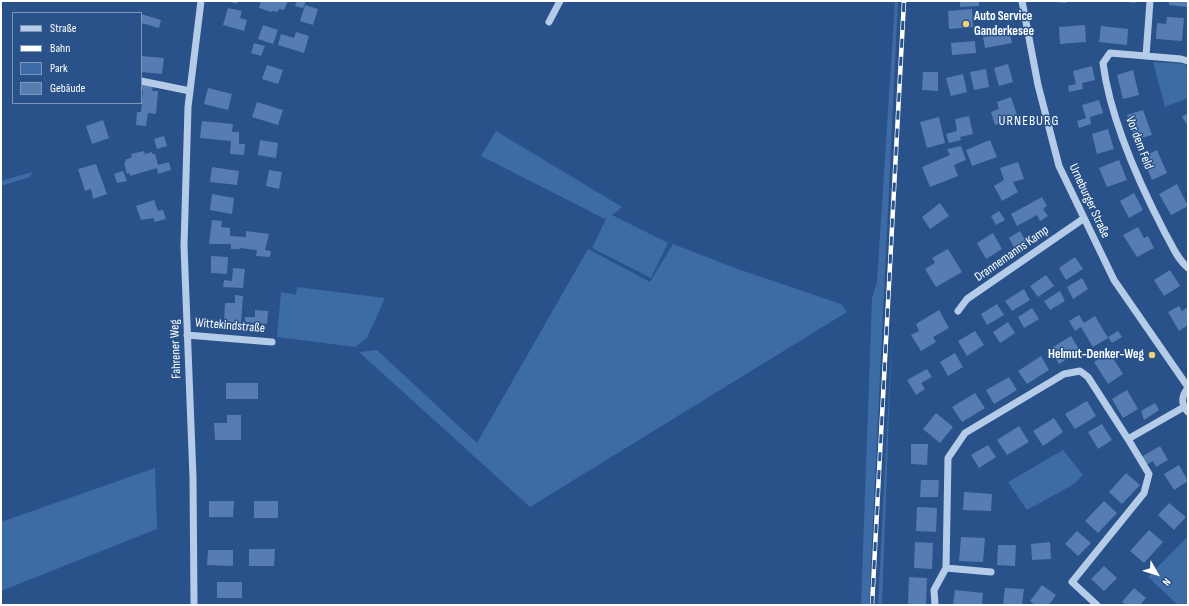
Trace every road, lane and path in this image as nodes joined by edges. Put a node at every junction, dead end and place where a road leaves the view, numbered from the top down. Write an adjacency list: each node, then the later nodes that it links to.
1 (201, 1): 9 (street, Fahrener Weg)
2 (560, 1): 5 (street)
3 (1022, 1): 10 (street, Urneburger Straße)
4 (1150, 1): 6 (street)
5 (549, 22)
6 (1146, 56): 7 (street, Vor dem Feld); 11 (street, Vor dem Feld)
7 (1188, 61)
8 (142, 81): 9 (street)
9 (190, 91): 13 (street, Fahrener Weg)
10 (1083, 219): 12 (street, Drannemanns Kamp); 15 (street, Urneburger Straße)
11 (1188, 268)
12 (958, 311)
13 (187, 335): 14 (street, Wittekindstraße); 20 (street, Fahrener Weg)
14 (272, 342)
15 (1188, 388): 16 (street)
16 (1186, 410): 17 (street)
17 (1128, 439): 18 (street); 22 (street)
18 (946, 568): 19 (street); 21 (street)
19 (991, 572)
20 (194, 605)
21 (935, 605)
22 (1097, 605)

